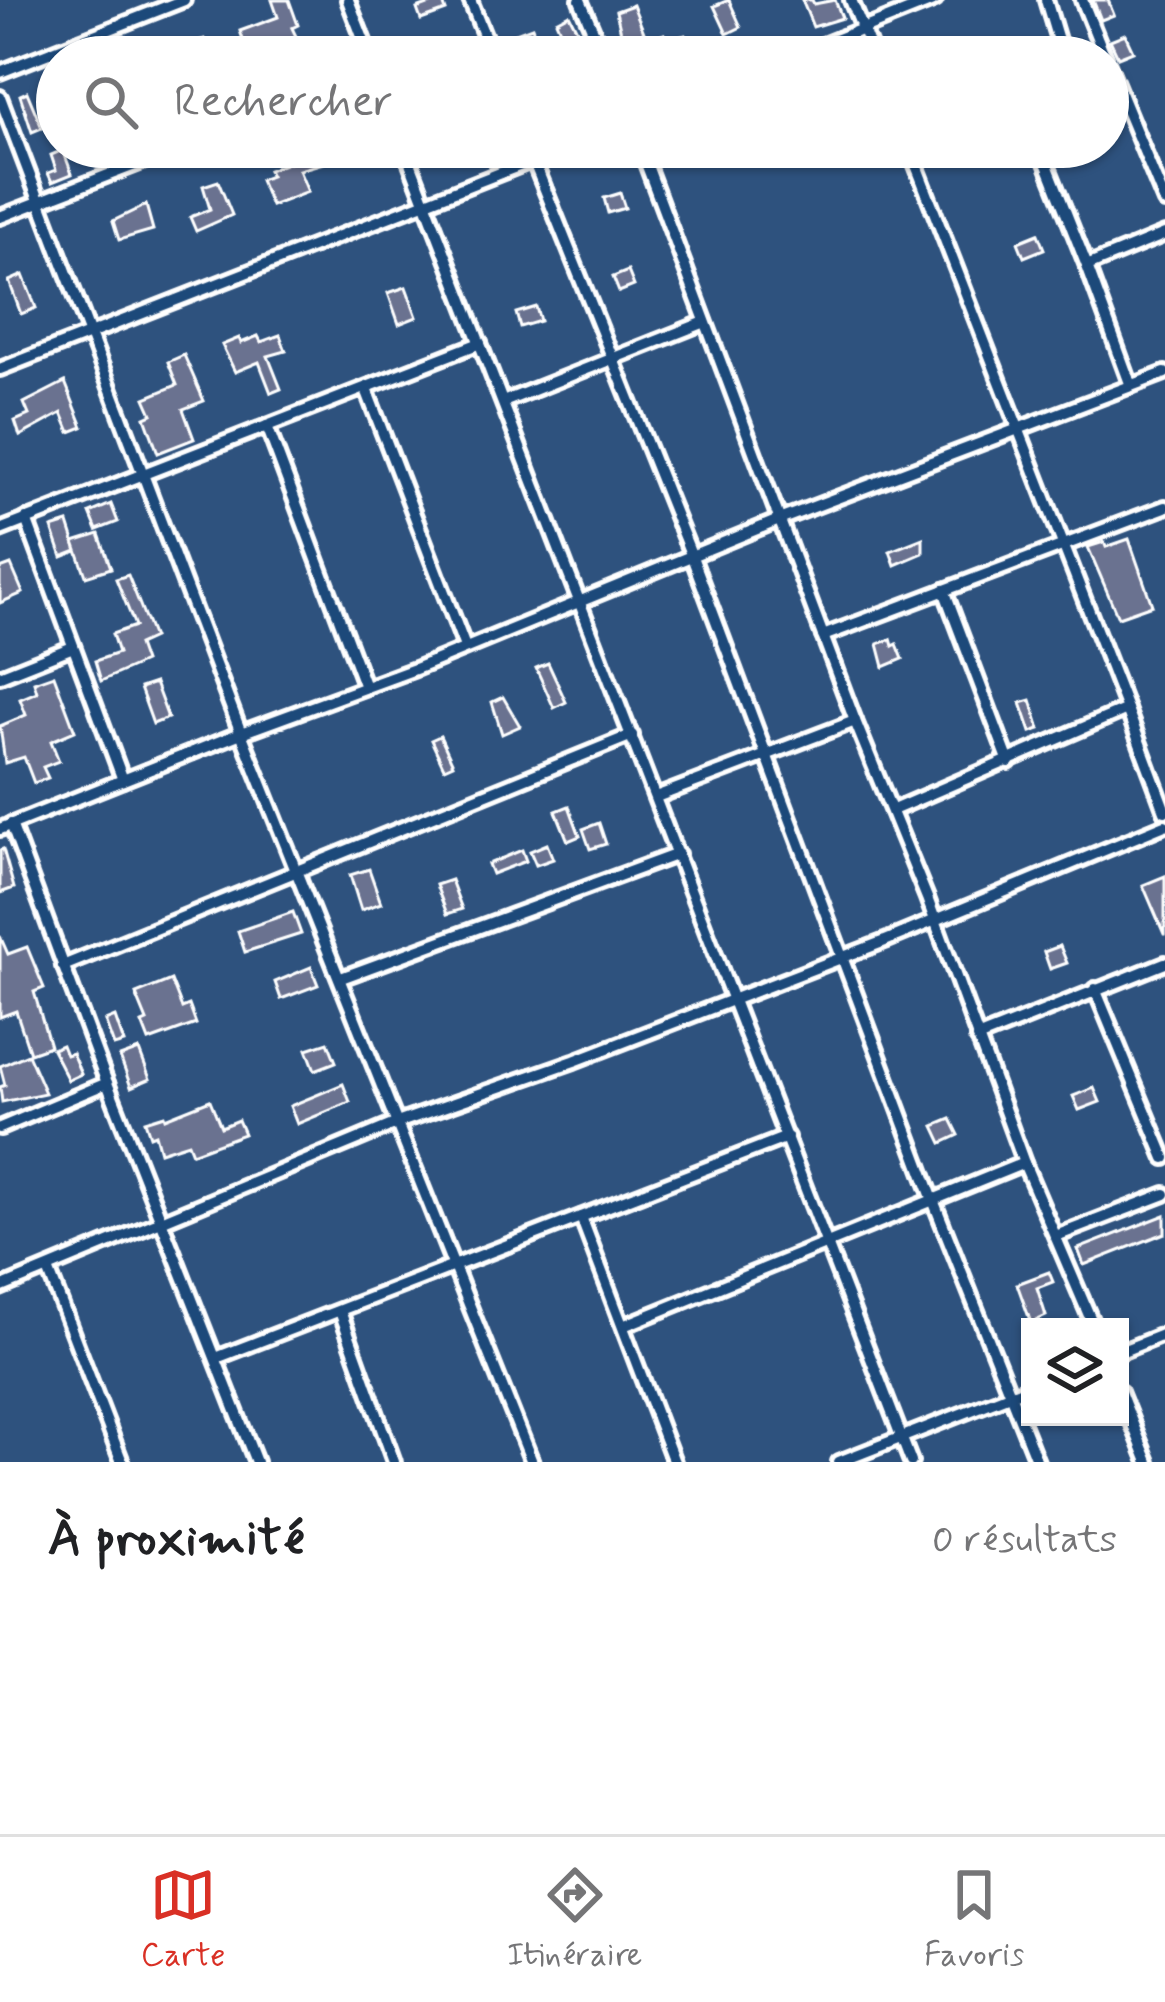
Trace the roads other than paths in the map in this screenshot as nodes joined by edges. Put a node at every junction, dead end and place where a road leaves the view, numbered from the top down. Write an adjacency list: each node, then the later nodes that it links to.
1 (184, 0): 10 (street)
2 (470, 0): 12 (street)
3 (851, 0): 9 (street)
4 (935, 0): 9 (street)
5 (1046, 0): 16 (street)
6 (1082, 0): 17 (street)
7 (586, 1): 13 (street)
8 (353, 2): 11 (street)
9 (863, 29): 14 (street); 15 (street)
10 (93, 36)
11 (364, 36)
12 (485, 36)
13 (597, 36)
14 (846, 36)
15 (866, 36)
16 (1057, 36)
17 (1096, 36)
18 (36, 59): 19 (street)
19 (0, 73)
20 (0, 97): 29 (street)
21 (1129, 116): 31 (street)
22 (125, 168): 29 (street)
23 (413, 168): 30 (street)
24 (514, 168): 30 (street)
25 (536, 168): 38 (street)
26 (648, 168): 35 (street)
27 (917, 168): 45 (street)
28 (1048, 168): 34 (street)
29 (38, 201): 32 (street); 36 (street)
30 (427, 201): 36 (street); 37 (street)
31 (1165, 202)
32 (0, 217)
33 (1165, 234): 34 (street)
34 (1087, 266): 41 (street)
35 (705, 322): 38 (street); 49 (street)
36 (88, 334): 39 (street); 46 (street)
37 (480, 343): 42 (street); 43 (street)
38 (613, 357): 43 (street); 52 (street)
39 (0, 369)
40 (1165, 373): 41 (street)
41 (1131, 386): 45 (street)
42 (366, 389): 44 (street); 57 (street)
43 (503, 402): 54 (street)
44 (267, 426): 46 (street); 59 (street)
45 (1017, 432): 49 (street); 51 (street)
46 (142, 475): 48 (street); 62 (street)
47 (1165, 507): 51 (street)
48 (26, 519): 50 (street); 56 (street)
49 (779, 520): 52 (street); 55 (street)
50 (0, 530)
51 (1065, 544): 53 (street); 60 (street)
52 (691, 554): 54 (street); 64 (street)
53 (944, 590): 55 (street); 65 (street)
54 (580, 601): 57 (street); 63 (street)
55 (824, 636): 61 (street)
56 (73, 646): 58 (street); 66 (street)
57 (465, 647): 59 (street)
58 (0, 676)
59 (365, 687): 62 (street)
60 (1127, 710): 65 (street); 69 (street)
61 (855, 721): 64 (street); 68 (street)
62 (241, 733): 66 (street); 73 (street)
63 (632, 735): 67 (street); 73 (street)
64 (768, 754): 67 (street); 75 (street)
65 (1009, 762): 68 (street)
66 (123, 780): 71 (street)
67 (656, 797): 72 (street)
68 (893, 810): 74 (street)
69 (1165, 811)
70 (1165, 825): 74 (street)
71 (6, 826): 77 (street)
72 (678, 854): 78 (street); 80 (street)
73 (296, 872): 77 (street); 78 (street)
74 (935, 919): 75 (street); 81 (street)
75 (844, 955): 80 (street); 89 (street)
76 (1165, 963): 79 (street)
77 (63, 966): 82 (street)
78 (341, 978): 83 (street)
79 (1095, 989): 81 (street); 86 (street)
80 (734, 998): 83 (street); 85 (street)
81 (977, 1038): 87 (street)
82 (106, 1082): 84 (street); 91 (street)
83 (397, 1123): 91 (street); 94 (street)
84 (0, 1128)
85 (787, 1137): 90 (street); 93 (street)
86 (1165, 1158)
87 (1024, 1163): 89 (street); 92 (street)
88 (1165, 1194): 92 (street)
89 (933, 1199): 93 (street); 104 (street)
90 (581, 1217): 94 (street); 99 (street)
91 (163, 1223): 95 (street); 102 (street)
92 (1055, 1236): 98 (street)
93 (828, 1242): 99 (street); 106 (street)
94 (455, 1266): 97 (street); 110 (street)
95 (48, 1269): 96 (street); 107 (street)
96 (0, 1288)
97 (340, 1311): 102 (street); 109 (street)
98 (1090, 1318)
99 (622, 1326): 111 (street)
100 (1165, 1334): 101 (street)
101 (1129, 1348)
102 (216, 1358): 108 (street)
103 (1021, 1390): 104 (street)
104 (1010, 1394): 106 (street); 114 (street)
105 (1129, 1414): 115 (street)
106 (903, 1436): 112 (street); 113 (street)
107 (122, 1462)
108 (256, 1462)
109 (394, 1462)
110 (532, 1462)
111 (674, 1462)
112 (839, 1462)
113 (911, 1462)
114 (1037, 1462)
115 (1148, 1462)

